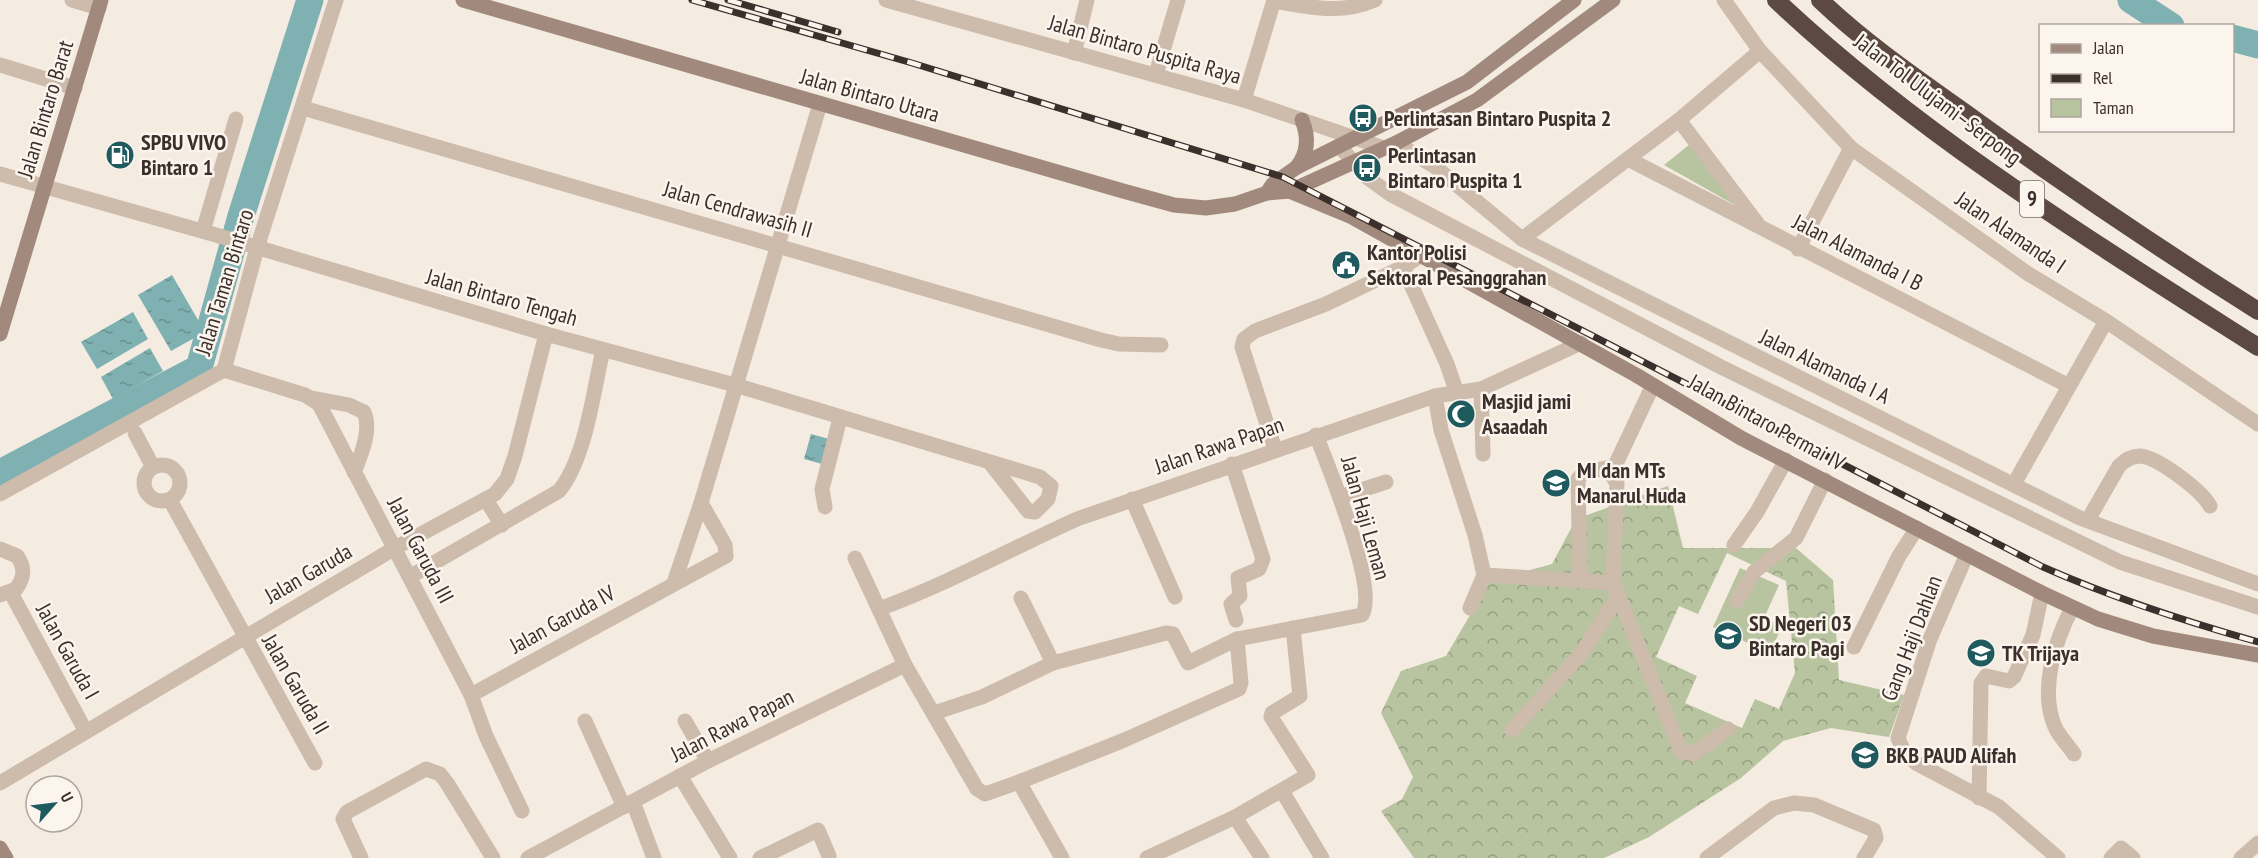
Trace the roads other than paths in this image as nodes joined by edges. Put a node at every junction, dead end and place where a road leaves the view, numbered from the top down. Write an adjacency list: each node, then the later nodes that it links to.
1 (72, 0): 14 (street)
2 (336, 0): 22 (street, Jalan Taman Bintaro)
3 (463, 0): 21 (main road, Jalan Bintaro Utara)
4 (886, 0): 16 (street, Jalan Bintaro Puspita Raya)
5 (1087, 0): 16 (street)
6 (1178, 0): 18 (street)
7 (1274, 0): 8 (street); 20 (street)
8 (1375, 0)
9 (1574, 0): 26 (main road)
10 (1613, 0): 27 (main road)
11 (1724, 0): 15 (street, Jalan Alamanda I)
12 (1776, 0): 51 (highway, Jalan Tol Ulujami–Serpong / 9)
13 (1820, 0): 45 (highway, Jalan Tol Ulujami–Serpong / 9)
14 (100, 4): 19 (main road, Jalan Bintaro Barat)
15 (1761, 51): 24 (street); 29 (street, Jalan Alamanda I)
16 (1074, 53): 18 (street, Jalan Bintaro Puspita Raya)
17 (0, 65): 19 (street)
18 (1156, 74): 20 (street, Jalan Bintaro Puspita Raya)
19 (75, 88): 34 (main road, Jalan Bintaro Barat)
20 (1244, 100): 25 (street, Jalan Bintaro Puspita Raya)
21 (820, 104): 35 (main road, Jalan Bintaro Utara); 40 (street)
22 (303, 108): 40 (street, Jalan Cendrawasih II); 41 (street, Jalan Taman Bintaro)
23 (237, 119): 38 (street)
24 (1679, 120): 30 (street); 37 (street)
25 (1304, 121): 26 (street, Jalan Bintaro Puspita Raya); 32 (main road)
26 (1355, 139): 27 (street, Jalan Bintaro Puspita Raya); 28 (main road)
27 (1390, 146): 31 (main road); 39 (street, Jalan Alamanda I A)
28 (1340, 147): 31 (street); 32 (main road)
29 (1851, 148): 42 (street); 46 (street, Jalan Alamanda I)
30 (1628, 159): 37 (street, Jalan Alamanda I B); 39 (street)
31 (1352, 162): 36 (main road); 103 (street)
32 (1301, 166): 35 (main road)
33 (0, 174): 34 (street, Jalan Bintaro Tengah)
34 (46, 187): 38 (street, Jalan Bintaro Tengah); 47 (main road, Jalan Bintaro Barat)
35 (1270, 188): 36 (main road, Jalan Bintaro Permai IV)
36 (1290, 191): 43 (main road, Jalan Bintaro Permai IV)
37 (1759, 226): 42 (street, Jalan Alamanda I B)
38 (209, 233): 41 (street, Jalan Bintaro Tengah)
39 (1522, 238): 75 (street, Jalan Alamanda I A)
40 (780, 244): 50 (street, Jalan Cendrawasih II); 54 (street)
41 (253, 247): 48 (street, Jalan Bintaro Tengah); 53 (street, Jalan Taman Bintaro)
42 (1798, 249): 56 (street, Jalan Alamanda I B)
43 (1420, 256): 44 (street); 49 (main road, Jalan Bintaro Permai IV)
44 (1403, 267): 58 (street); 65 (street)
45 (2258, 311)
46 (2106, 321): 56 (street); 62 (street, Jalan Alamanda I)
47 (0, 334)
48 (546, 334): 52 (street, Jalan Bintaro Tengah); 80 (street, Jalan Garuda)
49 (1581, 343): 55 (main road, Jalan Bintaro Permai IV); 57 (street, Jalan Rawa Papan)
50 (1161, 345)
51 (2258, 346)
52 (603, 350): 54 (street, Jalan Bintaro Tengah); 85 (street)
53 (224, 370): 60 (street); 76 (street, Jalan Taman Bintaro)
54 (735, 385): 61 (street, Jalan Bintaro Tengah); 81 (street)
55 (1653, 385): 67 (main road, Jalan Bintaro Permai IV); 72 (street)
56 (2067, 385): 75 (street)
57 (1481, 389): 58 (street, Jalan Rawa Papan); 66 (street)
58 (1457, 393): 59 (street, Jalan Rawa Papan)
59 (1435, 396): 64 (street, Jalan Rawa Papan); 92 (street)
60 (312, 398): 71 (street, Jalan Garuda III); 71 (street)
61 (840, 417): 68 (street, Jalan Bintaro Tengah); 83 (street)
62 (2258, 424)
63 (135, 433): 70 (street)
64 (1316, 435): 65 (street, Jalan Rawa Papan); 77 (street, Jalan Haji Leman)
65 (1275, 449): 69 (street, Jalan Rawa Papan)
66 (1483, 454)
67 (1786, 460): 73 (main road, Jalan Bintaro Permai IV); 87 (street)
68 (991, 464)
69 (1232, 464): 78 (street, Jalan Rawa Papan); 107 (street)
70 (153, 467): 79 (street); 79 (street)
71 (354, 472): 88 (street, Jalan Garuda III)
72 (1612, 472): 94 (street); 97 (street)
73 (1825, 480): 86 (main road, Jalan Bintaro Permai IV); 102 (street)
74 (1386, 482): 77 (street)
75 (2014, 484): 84 (street, Jalan Alamanda I A)
76 (0, 494)
77 (1340, 497): 108 (street, Jalan Haji Leman)
78 (1132, 499): 100 (street); 106 (street, Jalan Rawa Papan)
79 (170, 500): 109 (street, Jalan Garuda II)
80 (486, 500): 85 (street); 88 (street, Jalan Garuda)
81 (701, 503): 95 (street); 95 (street, Jalan Garuda IV)
82 (2210, 506): 84 (street)
83 (825, 507)
84 (2088, 520): 96 (street, Jalan Alamanda I A)
85 (502, 525): 93 (street)
86 (1917, 528): 90 (main road, Jalan Bintaro Permai IV); 111 (street)
87 (1734, 545)
88 (395, 548): 93 (street, Jalan Garuda III); 109 (street, Jalan Garuda)
89 (0, 549): 98 (street)
90 (1967, 554): 99 (main road, Jalan Bintaro Permai IV); 129 (street, Gang Haji Dahlan)
91 (855, 558): 106 (street)
92 (1484, 574): 94 (street); 104 (street)
93 (411, 576): 115 (street, Jalan Garuda III)
94 (1580, 580): 97 (street)
95 (674, 583): 115 (street, Jalan Garuda IV)
96 (2258, 584)
97 (1616, 590): 119 (street); 121 (street)
98 (5, 594): 120 (street, Jalan Garuda I)
99 (2042, 594): 105 (main road, Jalan Bintaro Permai IV); 129 (street)
100 (1175, 597)
101 (1021, 598): 113 (street)
102 (1737, 601)
103 (2258, 607)
104 (1470, 608)
105 (2072, 608): 112 (main road, Jalan Bintaro Permai IV); 122 (street)
106 (879, 609): 114 (street)
107 (1236, 620)
108 (1293, 628): 110 (street, Jalan Haji Leman); 128 (street)
109 (243, 637): 120 (street, Jalan Garuda); 124 (street, Jalan Garuda II)
110 (1237, 639): 113 (street, Jalan Haji Leman); 126 (street)
111 (1854, 646)
112 (2258, 654)
113 (1053, 663): 116 (street, Jalan Haji Leman)
114 (904, 665): 116 (street); 123 (street, Jalan Rawa Papan)
115 (471, 694): 131 (street, Jalan Garuda III)
116 (934, 713): 126 (street)
117 (585, 721): 130 (street)
118 (685, 721): 123 (street)
119 (1728, 729)
120 (85, 730): 127 (street, Jalan Garuda)
121 (1512, 730)
122 (2074, 754)
123 (708, 762): 125 (street, Jalan Rawa Papan)
124 (315, 763)
125 (680, 776): 130 (street, Jalan Rawa Papan); 141 (street)
126 (1019, 782): 143 (street)
127 (0, 783)
128 (1282, 791): 132 (street); 146 (street)
129 (1979, 798): 149 (street)
130 (628, 805): 139 (street, Jalan Rawa Papan); 140 (street)
131 (522, 811)
132 (1235, 817): 144 (street); 145 (street)
133 (2258, 843): 152 (street)
134 (0, 848): 136 (main road)
135 (829, 856): 142 (street)
136 (6, 858)
137 (362, 858): 138 (street)
138 (493, 858)
139 (528, 858)
140 (654, 858)
141 (730, 858)
142 (760, 858)
143 (1062, 858)
144 (1147, 858)
145 (1262, 858)
146 (1322, 858)
147 (1707, 858): 148 (street)
148 (1864, 858)
149 (2058, 858)
150 (2111, 858): 151 (street)
151 (2133, 858)
152 (2241, 858)

